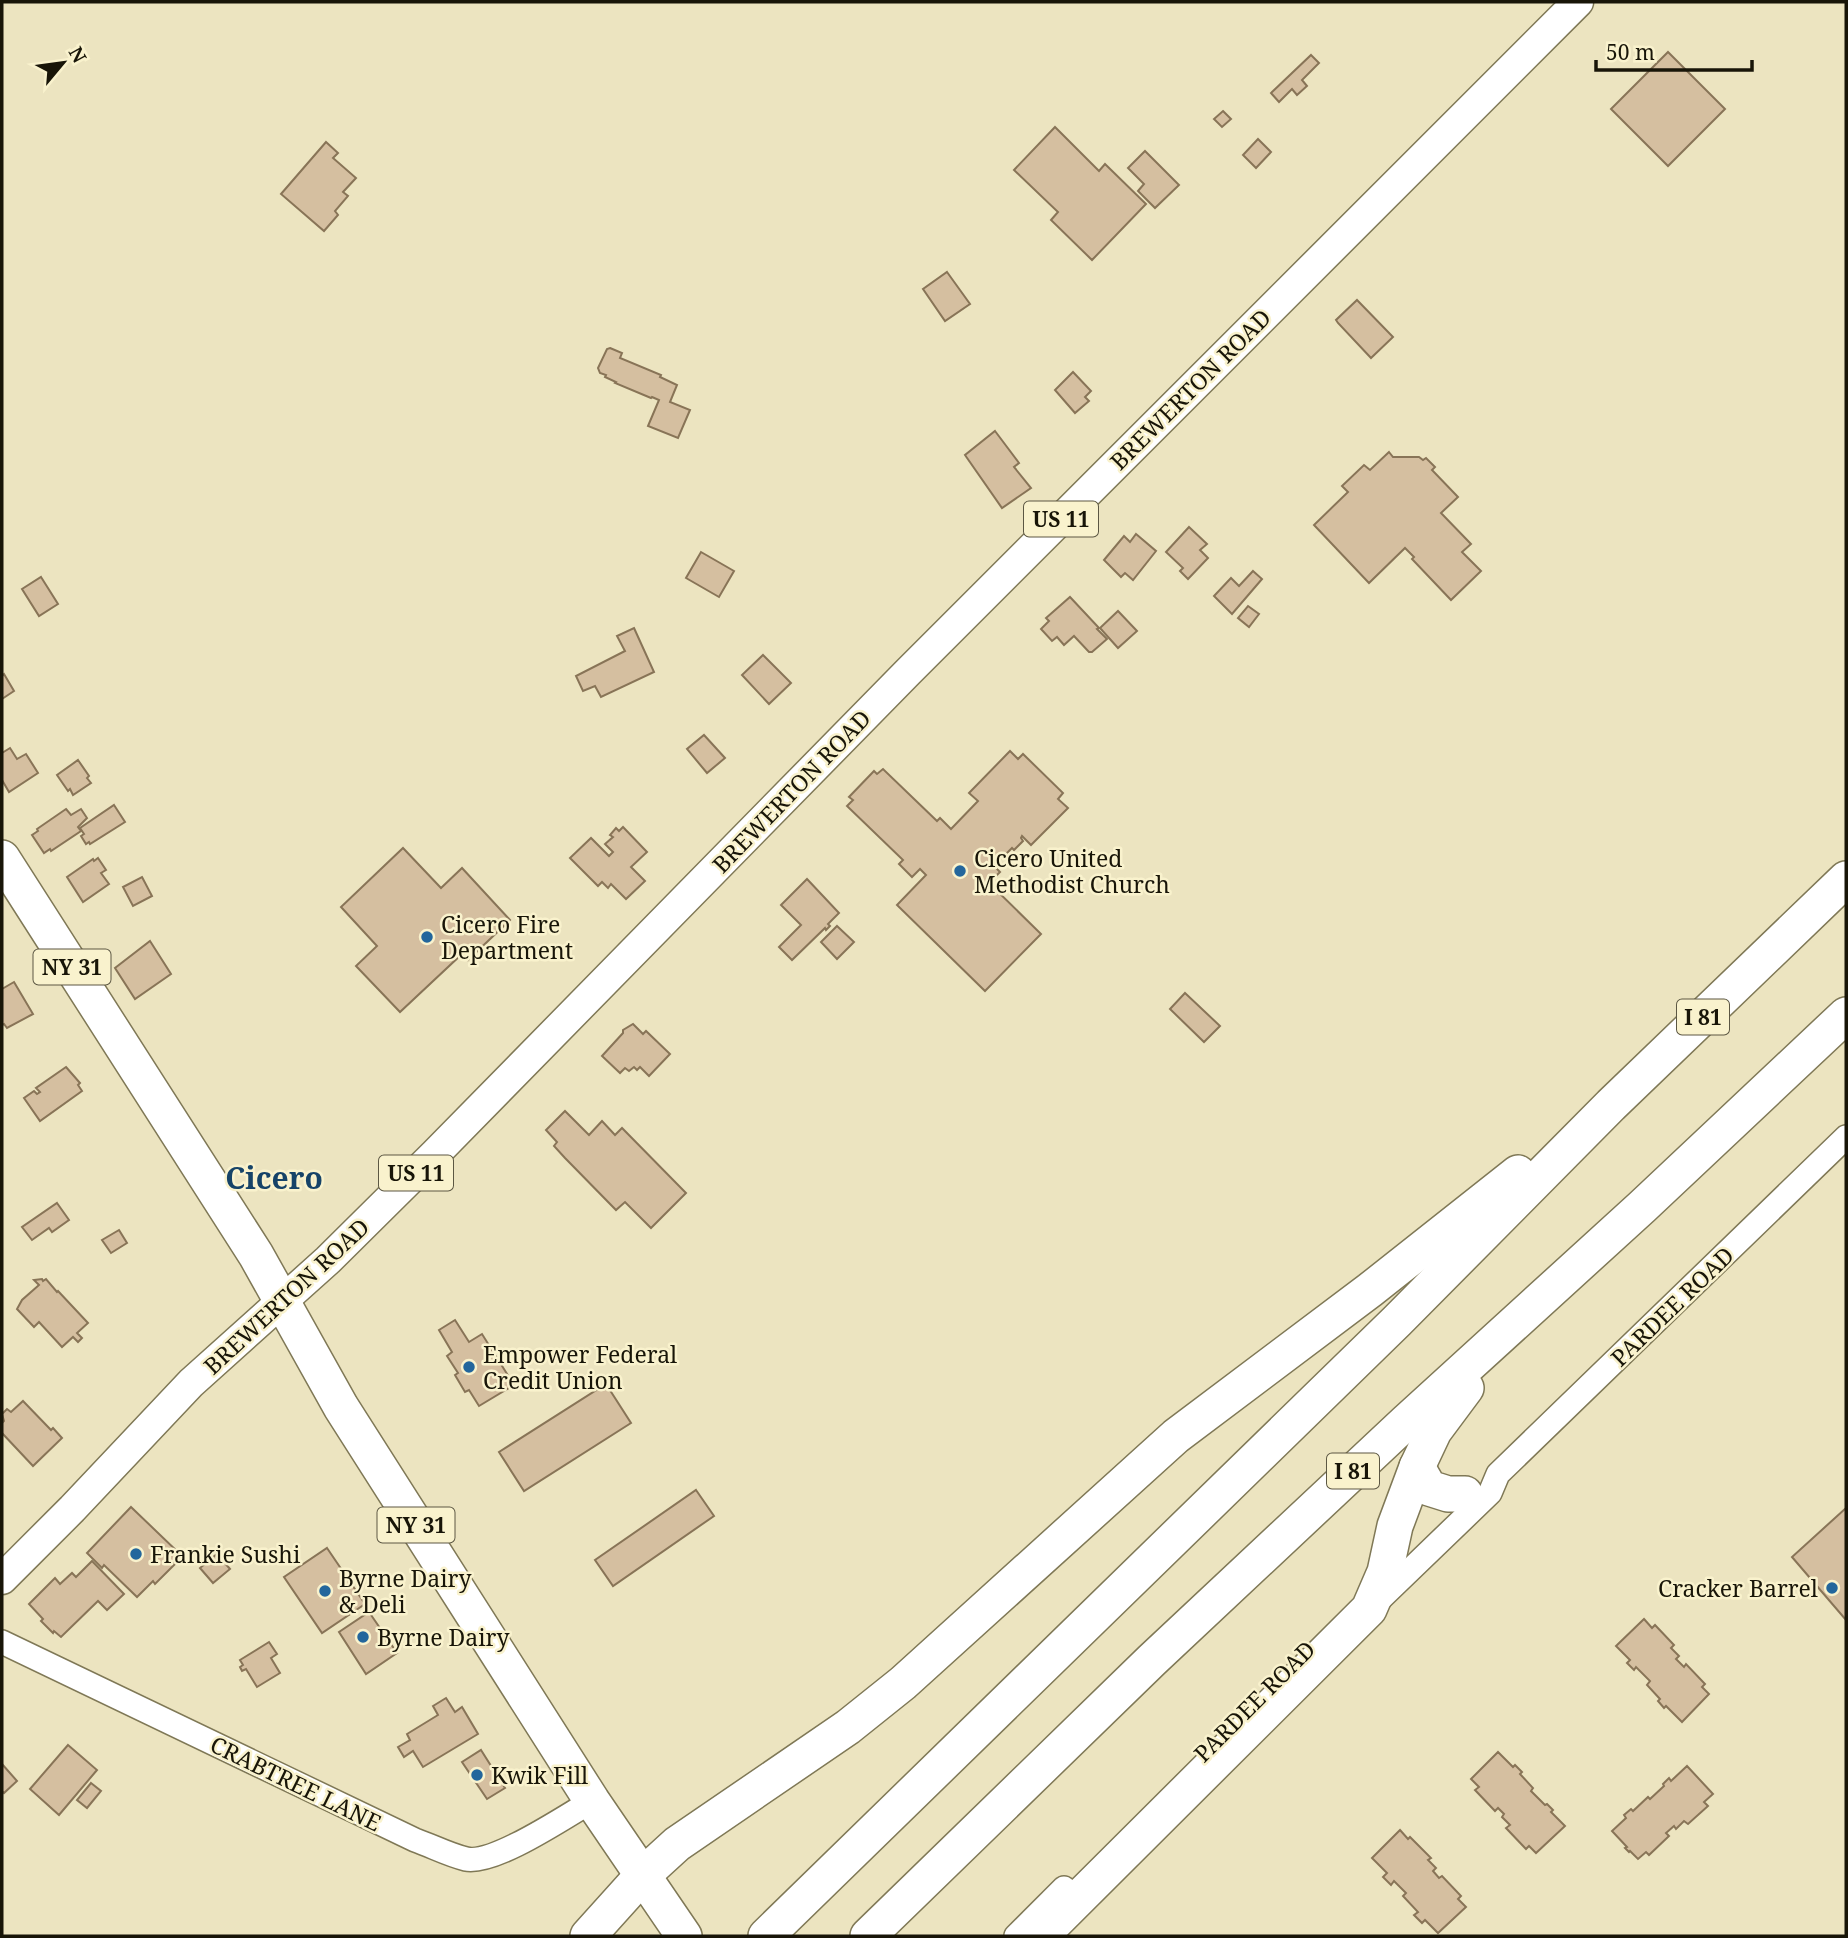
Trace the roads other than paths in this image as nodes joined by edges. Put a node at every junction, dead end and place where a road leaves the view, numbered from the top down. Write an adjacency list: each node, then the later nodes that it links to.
1 (1578, 2): 8 (main road, BREWERTON ROAD / US 11)
2 (2, 858): 8 (highway, NY 31)
3 (1846, 879): 5 (highway, I 81)
4 (1846, 1015): 7 (highway, I 81)
5 (1611, 1105): 17 (highway); 20 (highway, I 81)
6 (1846, 1138): 10 (street, PARDEE ROAD)
7 (1541, 1299): 9 (highway); 21 (highway, I 81)
8 (282, 1301): 13 (main road, BREWERTON ROAD / US 11); 16 (highway, NY 31)
9 (1417, 1466): 11 (highway); 12 (highway)
10 (1498, 1474): 11 (street, PARDEE ROAD); 14 (street, PARDEE ROAD)
11 (1465, 1494): 12 (street, PARDEE ROAD)
12 (1385, 1572): 14 (highway); 22 (street, PARDEE ROAD)
13 (2, 1579)
14 (1369, 1609): 23 (highway, PARDEE ROAD)
15 (2, 1642): 16 (street, CRABTREE LANE)
16 (592, 1801): 17 (highway, NY 31)
17 (642, 1876): 18 (highway); 19 (highway, NY 31)
18 (588, 1936)
19 (684, 1936)
20 (766, 1936)
21 (868, 1936)
22 (1016, 1936)
23 (1041, 1936)

